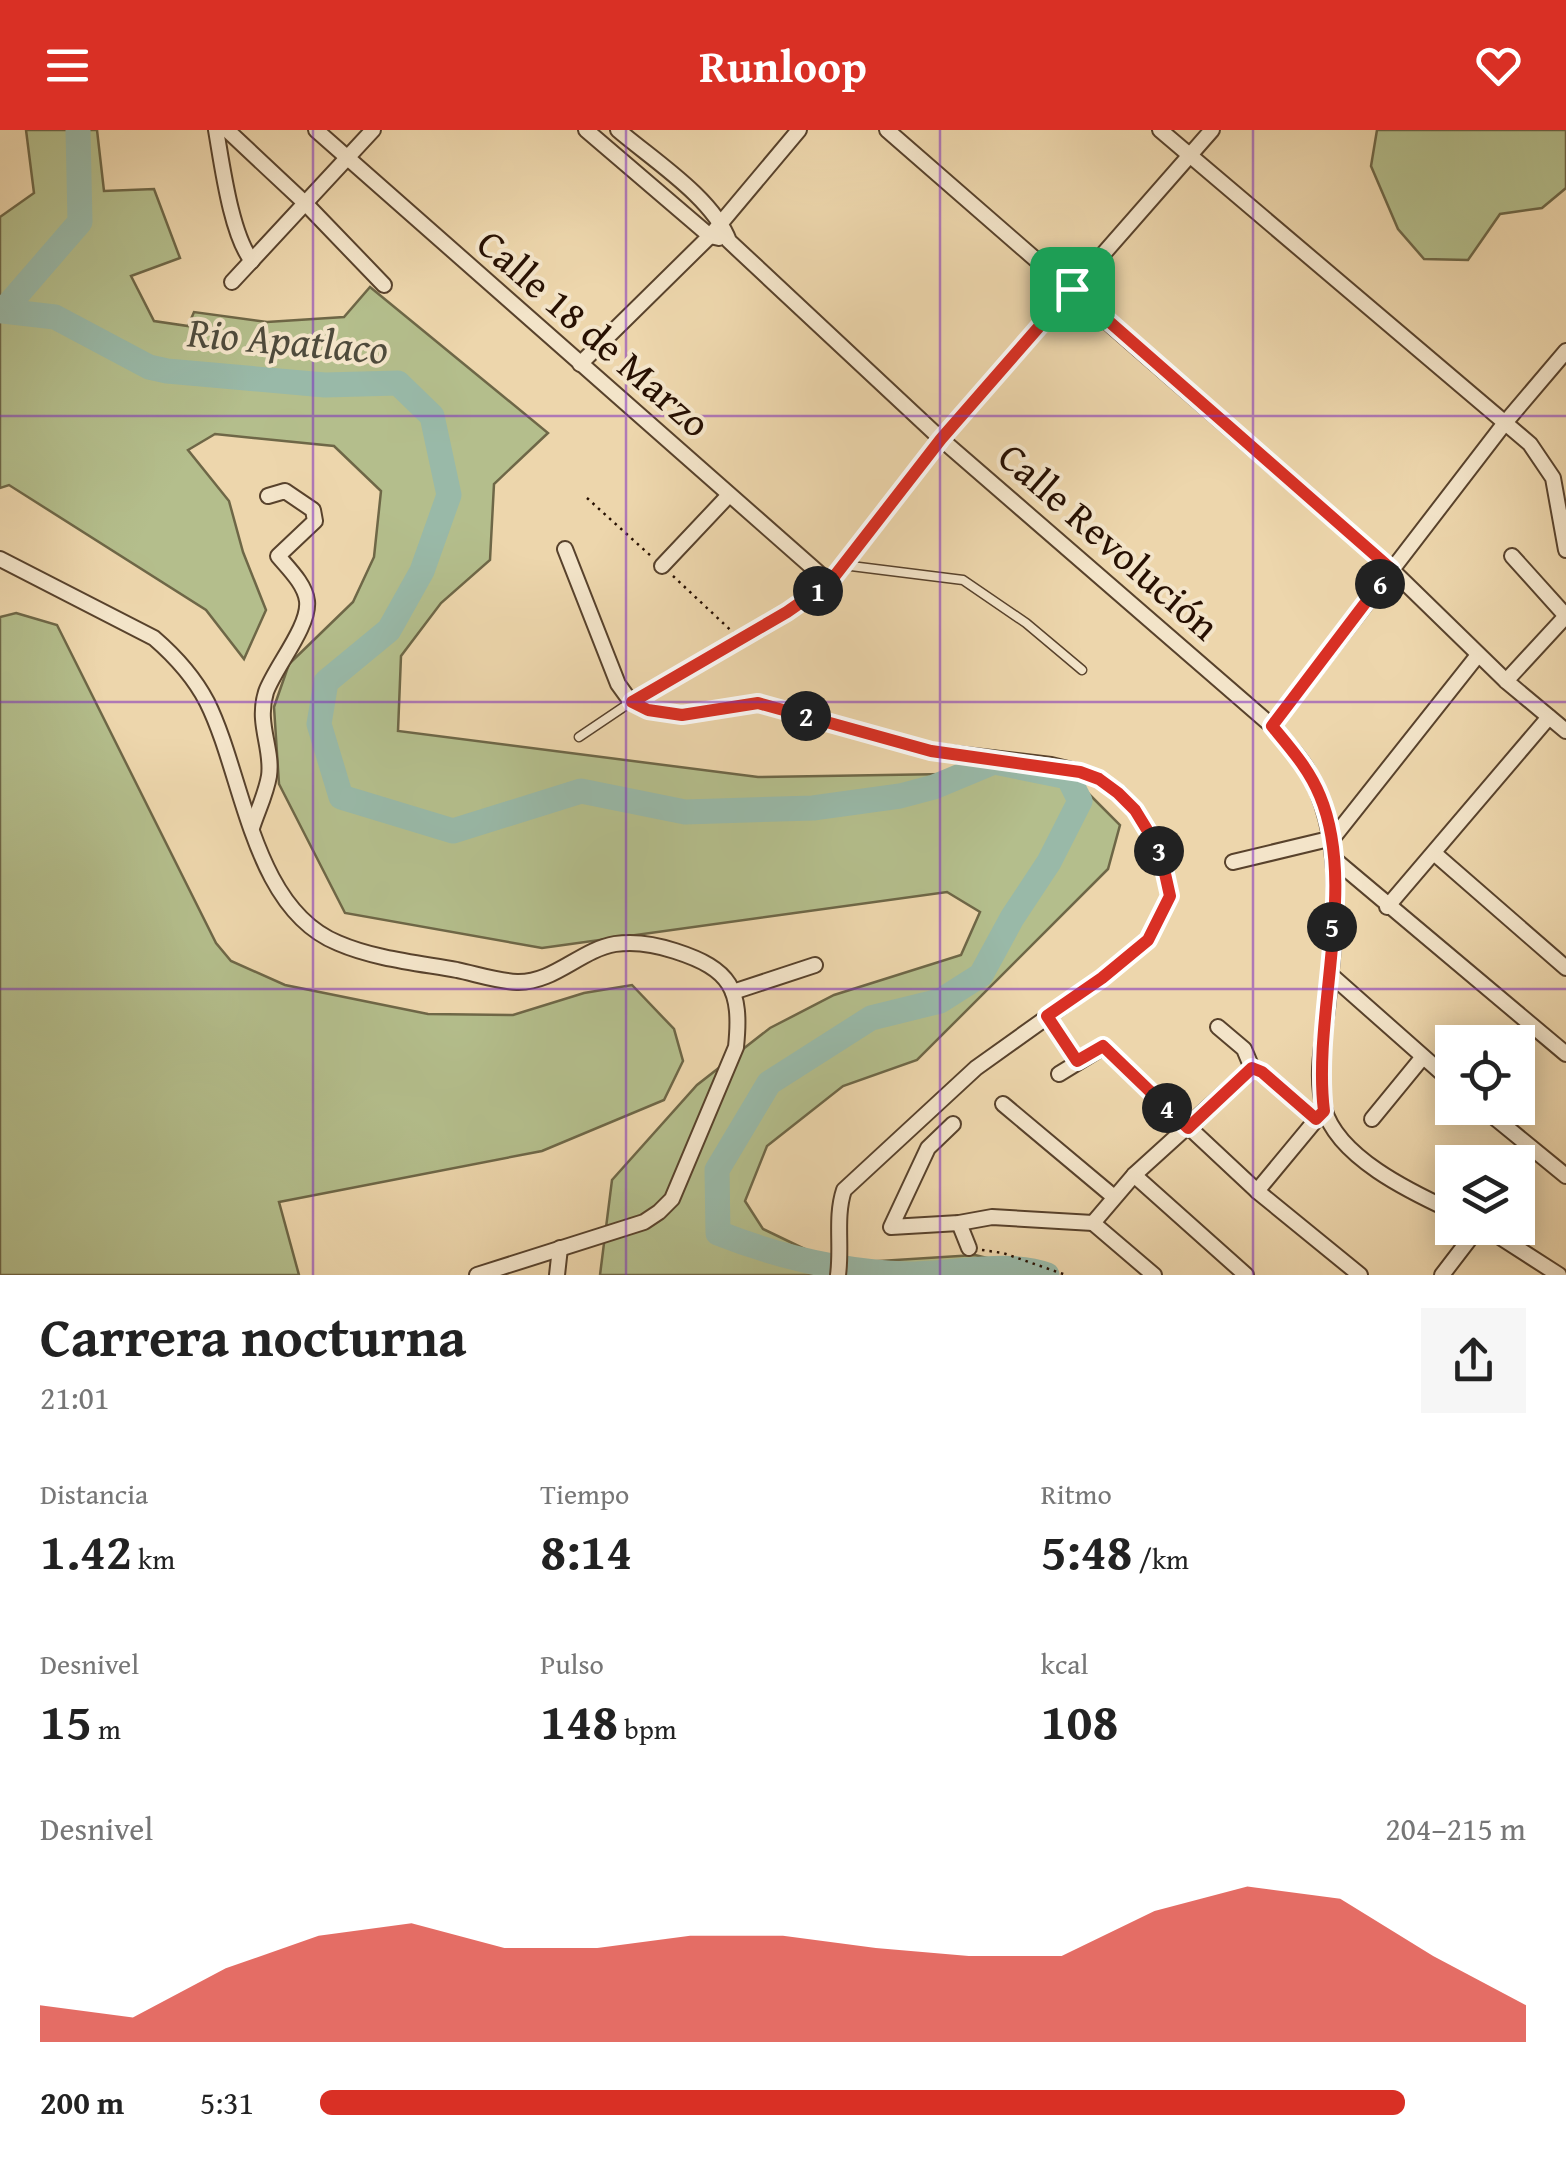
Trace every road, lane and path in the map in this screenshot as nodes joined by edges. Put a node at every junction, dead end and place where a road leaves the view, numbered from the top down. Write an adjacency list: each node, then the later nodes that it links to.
1 (216, 130): 17 (street)
2 (227, 130): 13 (street)
3 (316, 130): 12 (street, Calle 18 de Marzo)
4 (373, 130): 12 (street)
5 (586, 130): 15 (street, Calle Revolución)
6 (618, 130): 14 (street, Calle Revolución)
7 (799, 130): 14 (street)
8 (887, 130): 20 (street)
9 (1160, 130): 11 (street)
10 (1212, 130): 11 (street)
11 (1190, 156): 20 (street); 23 (street)
12 (348, 159): 13 (street); 22 (street, Calle 18 de Marzo)
13 (306, 204): 17 (street); 19 (street)
14 (722, 222): 15 (street); 16 (street, Calle Revolución)
15 (710, 236): 16 (street, Calle Revolución); 22 (street)
16 (729, 241): 24 (street, Calle Revolución)
17 (252, 261): 18 (street)
18 (232, 282)
19 (384, 284)
20 (1072, 289): 24 (street); 33 (street)
21 (1566, 351): 23 (street)
22 (580, 364): 25 (street, Calle 18 de Marzo)
23 (1504, 424): 28 (street); 33 (street)
24 (941, 439): 31 (street); 41 (street, Calle Revolución)
25 (730, 495): 32 (street); 34 (street, Calle 18 de Marzo)
26 (268, 496): 44 (street)
27 (565, 549): 39 (street)
28 (1566, 550)
29 (1512, 556): 35 (street)
30 (0, 559): 44 (street)
31 (842, 565): 34 (street); 37 (lane)
32 (662, 566)
33 (1391, 569): 36 (street); 41 (street)
34 (830, 582): 39 (path)
35 (1566, 616): 38 (street)
36 (1478, 654): 38 (street); 45 (street)
37 (1082, 670)
38 (1506, 681): 40 (street)
39 (632, 702): 43 (lane); 54 (street)
40 (1549, 717): 42 (street); 46 (street)
41 (1272, 726): 45 (street, Calle Revolución)
42 (1566, 730)
43 (579, 737)
44 (252, 829): 53 (street)
45 (1333, 838): 47 (street, Calle Revolución); 48 (street)
46 (1434, 853): 49 (street); 51 (street)
47 (1334, 859): 49 (street); 52 (street, Calle Revolución)
48 (1233, 862)
49 (1387, 907): 56 (street)
50 (814, 965): 53 (street)
51 (1566, 968)
52 (1330, 975): 57 (street); 63 (street, Calle Revolución)
53 (733, 992): 77 (street)
54 (1047, 1016): 58 (street); 81 (street)
55 (1218, 1027): 60 (street)
56 (1566, 1054)
57 (1422, 1058): 59 (street); 64 (street)
58 (1077, 1061): 61 (street); 67 (street)
59 (1435, 1068)
60 (1246, 1072): 63 (street); 67 (street)
61 (1059, 1074)
62 (1003, 1104): 71 (street)
63 (1320, 1115): 70 (street); 72 (street)
64 (1372, 1119)
65 (953, 1124): 73 (street)
66 (1504, 1125): 69 (street)
67 (1188, 1128): 68 (street); 70 (street)
68 (1134, 1175): 71 (street); 84 (street)
69 (1566, 1176)
70 (1257, 1190): 85 (street)
71 (1114, 1198): 74 (street)
72 (1435, 1202)
73 (959, 1223): 74 (street); 78 (street)
74 (1093, 1223): 83 (street)
75 (1468, 1245): 86 (street)
76 (1510, 1245): 87 (street)
77 (560, 1248): 79 (street); 80 (street)
78 (968, 1248): 82 (path)
79 (477, 1275)
80 (557, 1275)
81 (838, 1275)
82 (1066, 1275)
83 (1154, 1275)
84 (1246, 1275)
85 (1360, 1275)
86 (1442, 1275)
87 (1560, 1275)

